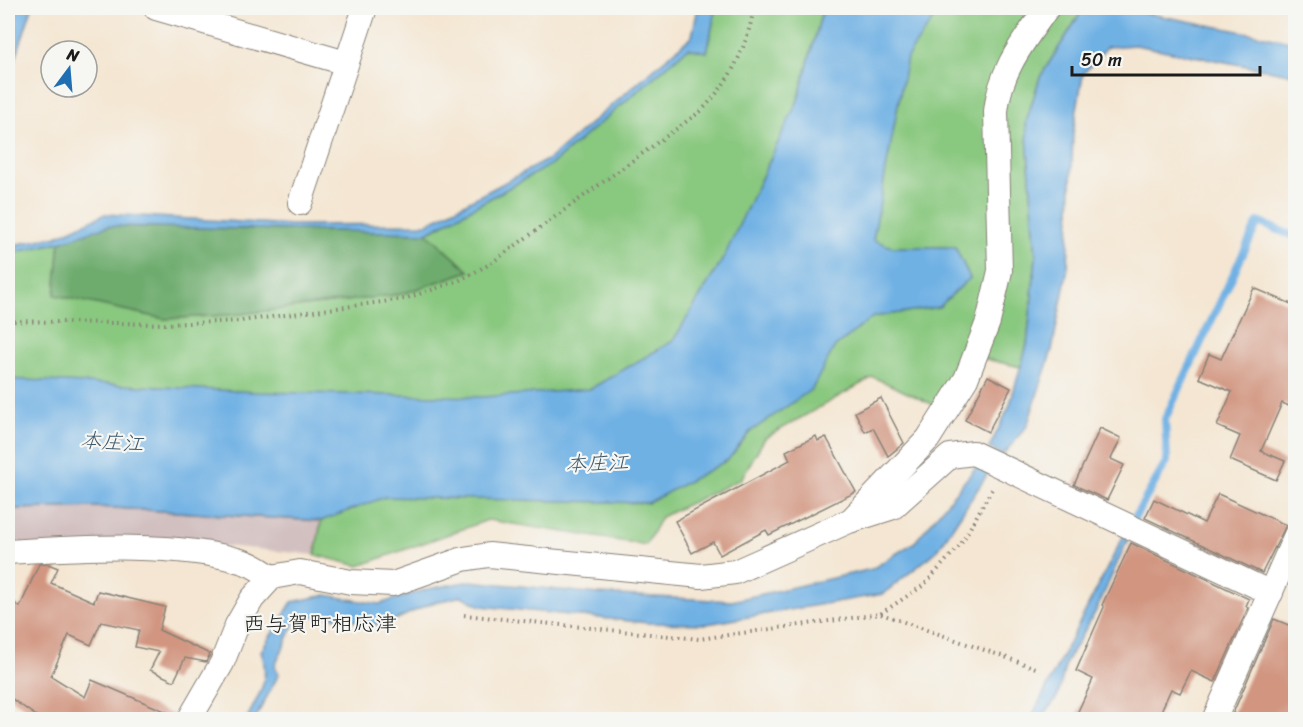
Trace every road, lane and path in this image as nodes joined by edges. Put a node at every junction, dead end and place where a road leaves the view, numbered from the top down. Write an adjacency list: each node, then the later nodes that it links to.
1 (156, 8): 5 (street)
2 (365, 8): 5 (street)
3 (754, 8): 7 (path)
4 (1047, 8): 9 (street)
5 (346, 63): 6 (street)
6 (300, 203)
7 (8, 321)
8 (1005, 466): 9 (street); 13 (street); 14 (path)
9 (849, 521): 12 (street)
10 (1296, 535): 13 (street)
11 (8, 552): 12 (street)
12 (272, 577): 17 (street)
13 (1271, 593): 18 (street)
14 (880, 614): 15 (path); 16 (path)
15 (464, 615)
16 (1039, 669)
17 (189, 720)
18 (1214, 720)

